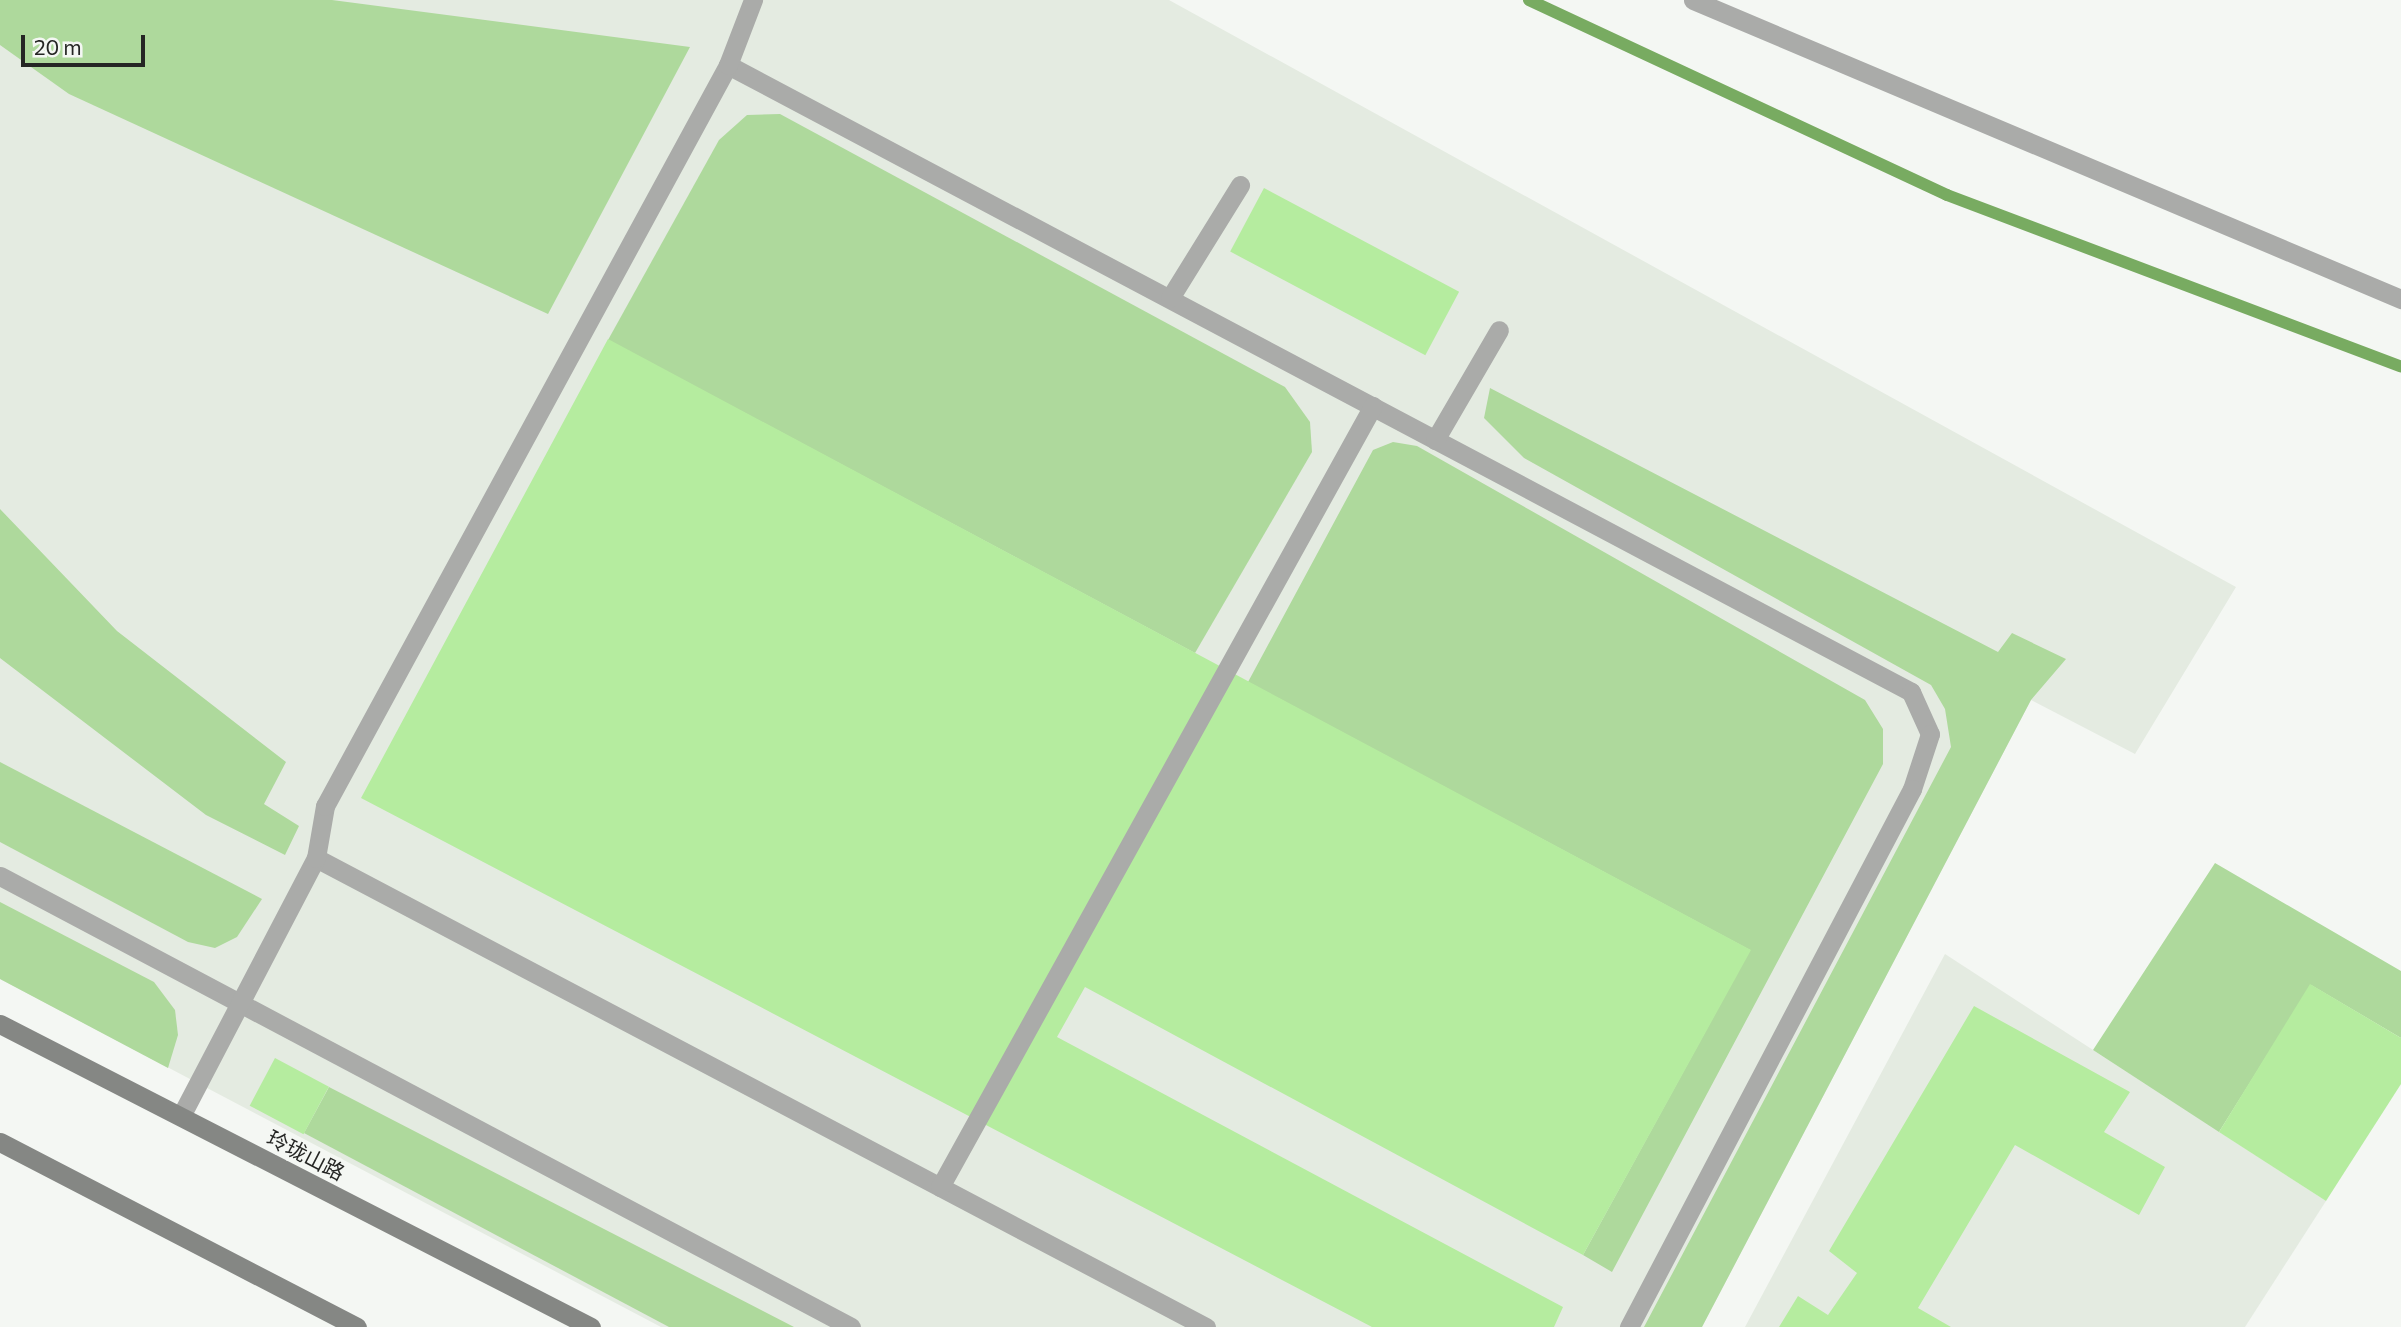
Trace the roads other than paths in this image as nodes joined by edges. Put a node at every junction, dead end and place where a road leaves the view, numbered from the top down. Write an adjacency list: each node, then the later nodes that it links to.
1 (753, 0): 3 (street)
2 (1693, 0): 6 (street)
3 (728, 65): 5 (street); 10 (street)
4 (1240, 185): 5 (street)
5 (1170, 298): 8 (street)
6 (2401, 299)
7 (1499, 330): 9 (street)
8 (1373, 406): 9 (street); 16 (street)
9 (1436, 440): 21 (street)
10 (316, 858): 12 (street); 16 (street)
11 (0, 876): 12 (street)
12 (238, 1002): 14 (street); 19 (street)
13 (0, 1024): 14 (main road, 玲珑山路)
14 (181, 1116): 18 (main road, 玲珑山路)
15 (0, 1142): 17 (main road)
16 (940, 1187): 20 (street)
17 (358, 1327)
18 (591, 1327)
19 (851, 1327)
20 (1206, 1327)
21 (1629, 1327)

